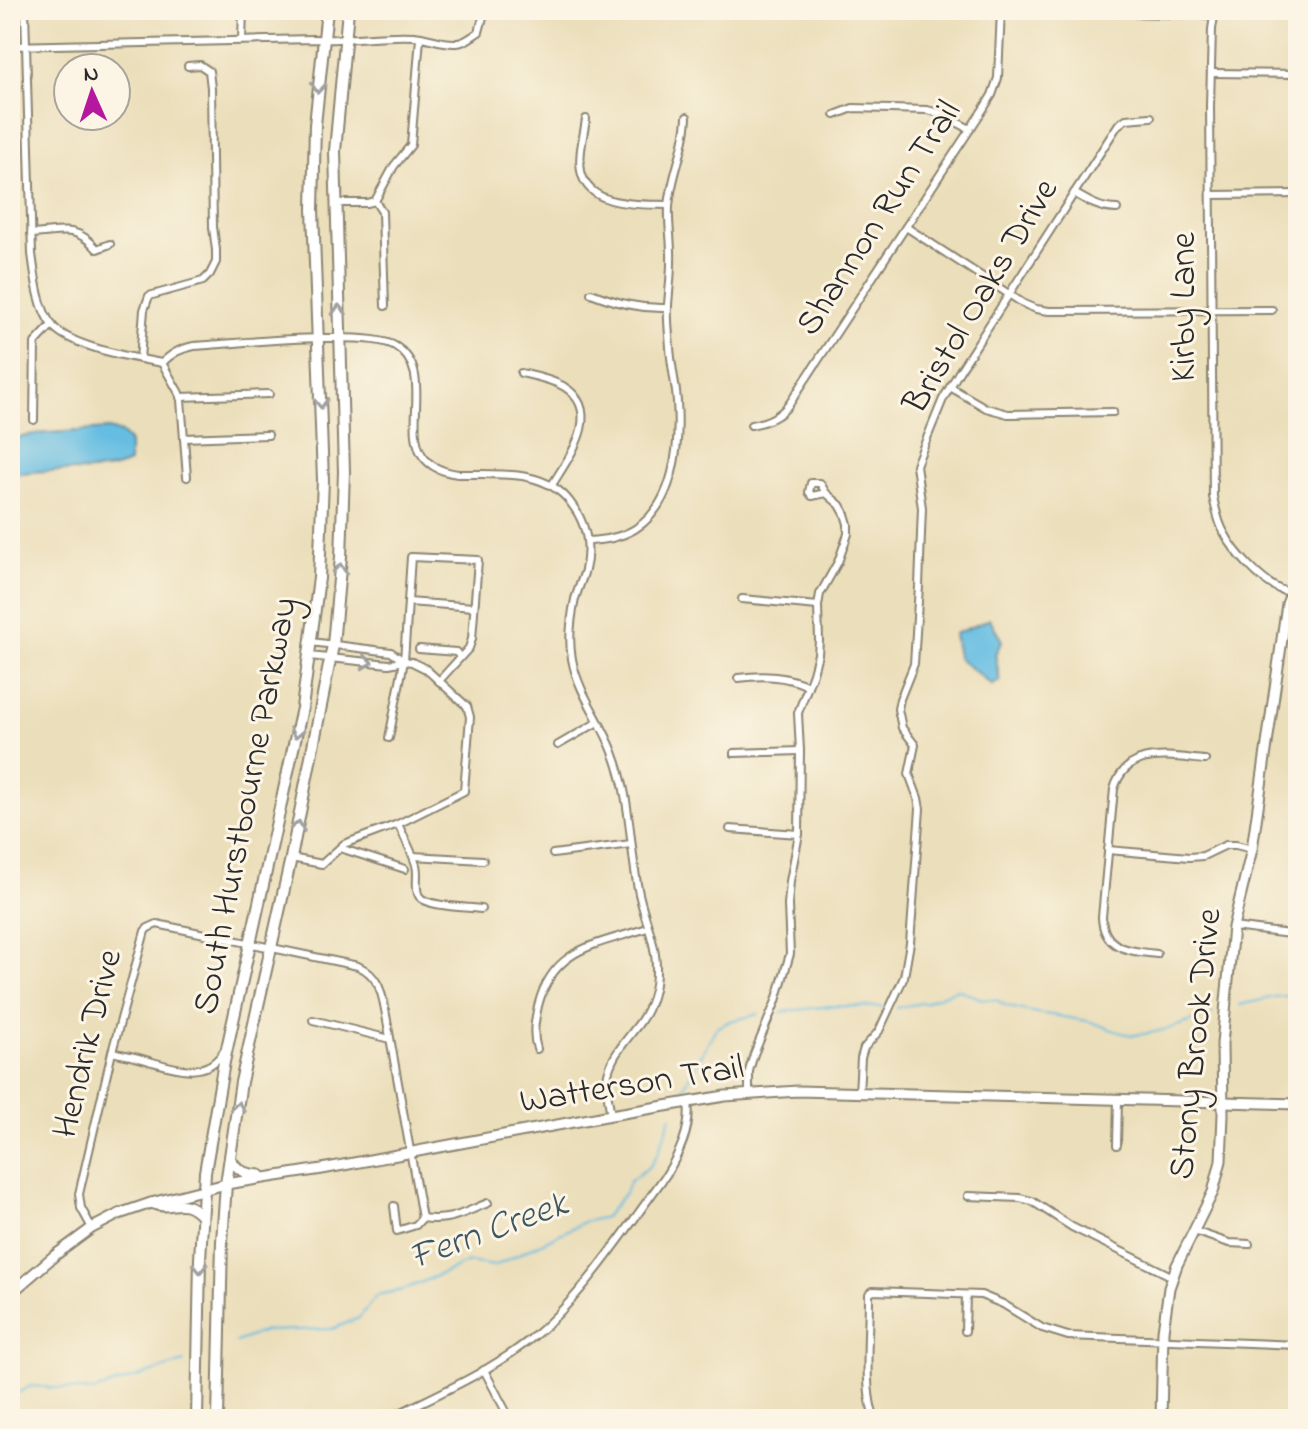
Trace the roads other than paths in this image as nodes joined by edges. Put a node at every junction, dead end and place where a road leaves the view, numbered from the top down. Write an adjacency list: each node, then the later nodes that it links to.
1 (25, 10): 12 (street)
2 (243, 10): 10 (street)
3 (327, 10): 9 (main road, South Hurstbourne Parkway)
4 (348, 10): 11 (main road, South Hurstbourne Parkway)
5 (485, 10): 8 (street)
6 (1001, 10): 7 (street); 21 (street, Shannon Run Trail)
7 (1214, 12): 15 (street, Kirby Lane)
8 (420, 38): 11 (street); 25 (street)
9 (323, 39): 10 (street); 11 (street); 39 (main road, South Hurstbourne Parkway, one-way to 39)
10 (242, 40): 12 (street)
11 (344, 40): 26 (main road, South Hurstbourne Parkway)
12 (26, 45): 13 (street); 30 (street)
13 (10, 46)
14 (188, 66): 41 (street)
15 (1211, 73): 16 (street); 24 (street, Kirby Lane)
16 (1298, 74)
17 (835, 115): 21 (street)
18 (687, 117): 27 (street)
19 (1151, 117): 22 (street, Bristol Oaks Drive)
20 (586, 119): 27 (street)
21 (970, 129): 29 (street, Shannon Run Trail)
22 (1074, 193): 28 (street); 33 (street, Bristol Oaks Drive)
23 (1298, 194): 24 (street)
24 (1211, 195): 37 (street, Kirby Lane)
25 (375, 201): 26 (street); 34 (street)
26 (335, 203): 40 (main road, South Hurstbourne Parkway, one-way to 26)
27 (669, 205): 35 (street)
28 (1117, 209)
29 (906, 227): 33 (street); 49 (street, Shannon Run Trail)
30 (31, 234): 31 (street); 38 (street)
31 (110, 244)
32 (591, 293): 35 (street)
33 (1009, 294): 37 (street); 44 (street, Bristol Oaks Drive)
34 (385, 306)
35 (668, 308): 55 (street)
36 (1272, 310): 37 (street)
37 (1211, 311): 57 (street, Kirby Lane)
38 (52, 325): 41 (street); 48 (street)
39 (319, 339): 40 (street); 42 (street); 62 (main road, South Hurstbourne Parkway, one-way to 62)
40 (340, 339): 53 (street); 63 (main road, South Hurstbourne Parkway, one-way to 40)
41 (140, 359): 42 (street)
42 (162, 363): 46 (street)
43 (521, 373): 53 (street)
44 (950, 387): 47 (street); 103 (street, Bristol Oaks Drive)
45 (269, 394): 46 (street)
46 (180, 397): 51 (street)
47 (1113, 412)
48 (34, 420)
49 (751, 425)
50 (268, 435): 51 (street)
51 (184, 438): 52 (street)
52 (187, 477)
53 (552, 485): 55 (street)
54 (826, 493): 60 (street)
55 (588, 541): 72 (street)
56 (1298, 576): 57 (main road, Stony Brook Drive)
57 (1295, 591): 83 (main road, Stony Brook Drive)
58 (742, 599): 60 (street)
59 (408, 602): 61 (street); 61 (street); 68 (street)
60 (818, 606): 71 (street)
61 (474, 607): 66 (street)
62 (311, 642): 63 (street); 65 (main road, South Hurstbourne Parkway)
63 (333, 645): 67 (main road, South Hurstbourne Parkway); 68 (street)
64 (419, 649): 66 (street)
65 (309, 656): 67 (street); 94 (main road, South Hurstbourne Parkway, one-way to 94)
66 (460, 657): 70 (street)
67 (330, 658): 68 (street, one-way to 68); 87 (main road, South Hurstbourne Parkway, one-way to 67)
68 (404, 661): 70 (street); 73 (street)
69 (738, 678): 71 (street)
70 (439, 681): 78 (street)
71 (808, 686): 75 (street)
72 (598, 722): 74 (street); 81 (street)
73 (389, 738)
74 (558, 745)
75 (800, 751): 76 (street); 80 (street)
76 (734, 753)
77 (1205, 760): 84 (street)
78 (398, 824): 82 (street); 86 (street)
79 (730, 829): 80 (street)
80 (799, 834): 102 (street)
81 (631, 844): 85 (street); 92 (street)
82 (340, 848): 87 (street); 89 (street)
83 (1252, 849): 84 (street); 91 (main road, Stony Brook Drive)
84 (1108, 850): 96 (street)
85 (553, 854)
86 (413, 856): 88 (street); 90 (street)
87 (291, 858): 95 (main road, South Hurstbourne Parkway)
88 (483, 860)
89 (405, 869)
90 (481, 909)
91 (1233, 927): 93 (street); 105 (main road, Stony Brook Drive)
92 (647, 928): 100 (street); 108 (street)
93 (1298, 935)
94 (251, 945): 95 (street); 99 (main road, South Hurstbourne Parkway); 101 (street, Hendrik Drive)
95 (271, 949): 98 (street); 111 (main road, South Hurstbourne Parkway, one-way to 95)
96 (1157, 954)
97 (313, 1020): 98 (street)
98 (390, 1039): 110 (street)
99 (229, 1042): 101 (street); 114 (main road, South Hurstbourne Parkway)
100 (537, 1049)
101 (112, 1052): 121 (street, Hendrik Drive)
102 (749, 1093): 103 (main road, Watterson Trail); 106 (main road, Watterson Trail)
103 (859, 1093): 104 (main road, Watterson Trail)
104 (1118, 1099): 105 (main road, Watterson Trail); 109 (street)
105 (1223, 1101): 107 (main road, Watterson Trail); 122 (main road, Stony Brook Drive)
106 (688, 1103): 108 (main road, Watterson Trail); 130 (street)
107 (1298, 1104)
108 (611, 1115): 110 (main road, Watterson Trail)
109 (1117, 1145)
110 (411, 1153): 112 (main road, Watterson Trail); 120 (street)
111 (230, 1158): 112 (main road); 113 (main road, South Hurstbourne Parkway)
112 (275, 1176): 113 (main road, Watterson Trail)
113 (226, 1184): 114 (main road, Watterson Trail); 132 (main road, South Hurstbourne Parkway)
114 (204, 1190): 116 (main road, Watterson Trail); 119 (main road, South Hurstbourne Parkway)
115 (968, 1196): 124 (street)
116 (151, 1203): 119 (main road); 121 (main road, Watterson Trail)
117 (488, 1203): 120 (street)
118 (394, 1206): 120 (street)
119 (202, 1216): 131 (main road, South Hurstbourne Parkway, one-way to 131)
120 (422, 1218)
121 (92, 1228): 125 (main road, Watterson Trail)
122 (1194, 1231): 123 (street); 124 (main road, Stony Brook Drive)
123 (1249, 1244)
124 (1173, 1277): 128 (main road, Stony Brook Drive)
125 (10, 1294)
126 (966, 1295): 127 (street); 128 (street); 135 (street)
127 (965, 1331)
128 (1163, 1340): 129 (street); 136 (main road, Stony Brook Drive)
129 (1297, 1345)
130 (484, 1370): 133 (street); 134 (street)
131 (197, 1419)
132 (218, 1419)
133 (388, 1419)
134 (510, 1419)
135 (875, 1419)
136 (1161, 1419)

